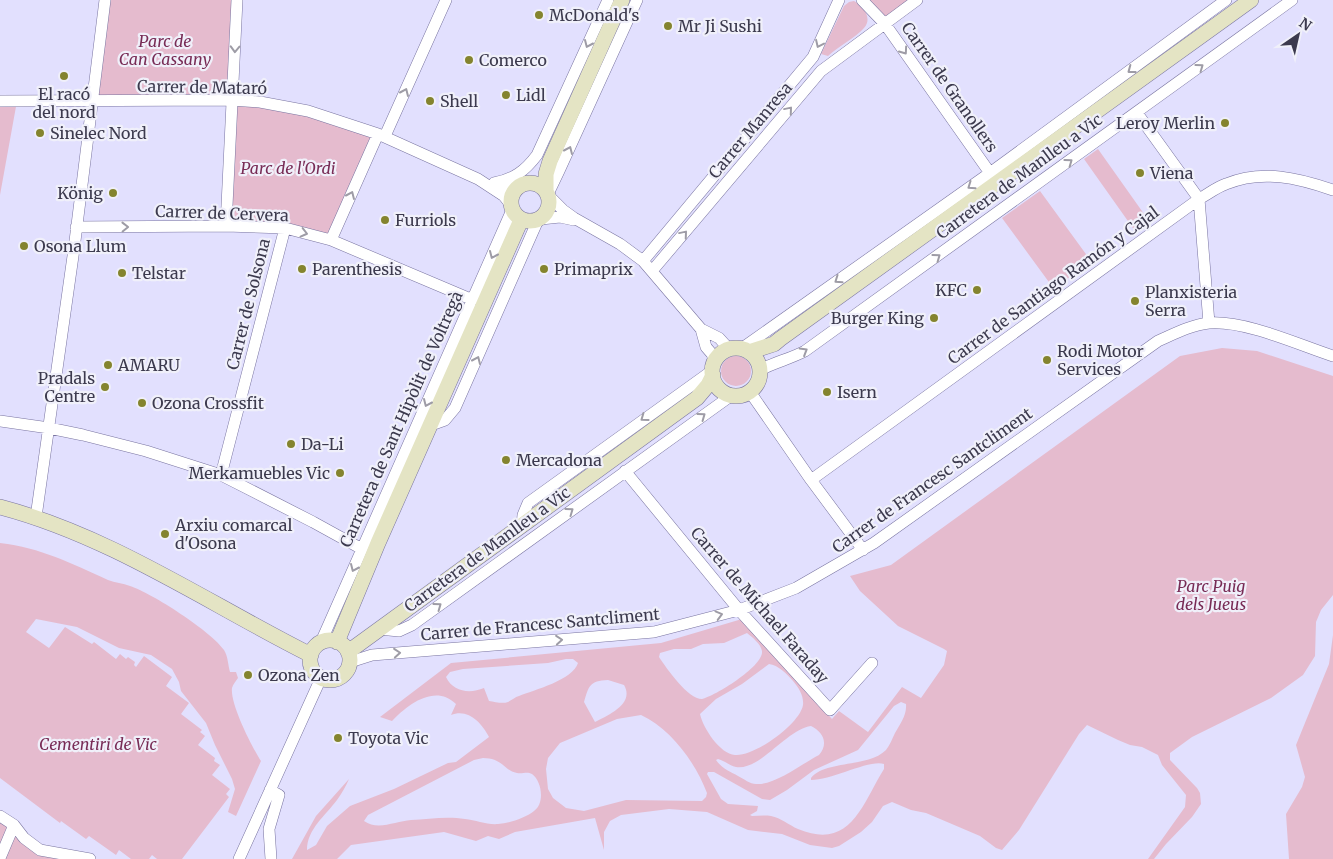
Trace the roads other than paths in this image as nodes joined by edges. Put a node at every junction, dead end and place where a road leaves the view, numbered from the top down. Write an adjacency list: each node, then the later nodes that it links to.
1 (105, 0): 14 (street)
2 (237, 0): 15 (street, one-way to 15)
3 (446, 0): 19 (street, one-way to 3)
4 (608, 0): 18 (street, one-way to 18)
5 (622, 0): 20 (street)
6 (636, 0): 26 (street, one-way to 6)
7 (839, 0): 35 (street, one-way to 35)
8 (862, 0): 13 (street, Carrer de Granollers)
9 (917, 0): 13 (street, Carrer Manresa)
10 (1226, 0): 21 (street, Carretera de Manlleu a Vic, one-way to 21)
11 (1251, 0): 40 (street, Carretera de Manlleu a Vic)
12 (1292, 0): 17 (street, Carretera de Manlleu a Vic, one-way to 12)
13 (885, 24): 21 (street, Carrer de Granollers, one-way to 21); 36 (street, Carrer Manresa, one-way to 13)
14 (93, 100): 15 (street, Carrer de Mataró); 16 (street, Carrer de Mataró); 32 (street)
15 (231, 100): 19 (street, Carrer de Mataró); 31 (street)
16 (0, 101)
17 (1137, 113): 27 (street); 43 (street, Carretera de Manlleu a Vic, one-way to 17)
18 (550, 127): 20 (street); 23 (street)
19 (381, 135): 22 (street, Carrer de Mataró); 34 (street, one-way to 19)
20 (551, 160): 24 (street); 26 (street)
21 (990, 173): 41 (street, Carretera de Manlleu a Vic, one-way to 41)
22 (478, 179): 23 (street, Carrer de Mataró); 28 (street, Carrer de Mataró)
23 (494, 183): 24 (street, Carrer de Mataró)
24 (521, 186): 26 (street); 28 (street)
25 (1333, 190): 27 (street, Carrer de Santiago Ramón y Cajal)
26 (547, 193): 29 (street); 30 (street)
27 (1199, 200): 38 (street); 53 (street, Carrer de Santiago Ramón y Cajal)
28 (515, 212): 29 (street); 37 (street, Carretera de Sant Hipòlit de Voltregà, one-way to 37); 49 (street, Carretera de Sant Hipòlit de Voltregà)
29 (539, 219): 30 (street); 49 (street, Carretera de Sant Hipòlit de Voltregà, one-way to 29)
30 (581, 222): 35 (street)
31 (226, 226): 32 (street, Carrer de Cervera, one-way to 31); 33 (street, Carrer de Cervera)
32 (76, 227): 50 (street)
33 (285, 228): 34 (street, Carrer de Cervera, one-way to 34); 52 (street, Carrer de Solsona)
34 (331, 240): 37 (street, Carrer de Cervera)
35 (643, 261): 36 (street)
36 (652, 271): 39 (street)
37 (473, 300): 58 (street, Carretera de Sant Hipòlit de Voltregà, one-way to 58)
38 (1209, 324): 42 (street, Carrer de Francesc Santcliment); 59 (street, Carrer de Francesc Santcliment)
39 (701, 329): 41 (street); 44 (street)
40 (774, 344): 41 (street, Carretera de Manlleu a Vic); 43 (street, Carretera de Manlleu a Vic)
41 (740, 350): 43 (street); 44 (street)
42 (1333, 356)
43 (760, 368): 45 (street)
44 (713, 369): 46 (street); 47 (street, Carretera de Manlleu a Vic); 56 (street, one-way to 56)
45 (750, 392): 46 (street); 53 (street)
46 (727, 393): 47 (street, Carretera de Manlleu a Vic); 51 (street, Carretera de Manlleu a Vic, one-way to 46)
47 (697, 398): 56 (street, Carretera de Manlleu a Vic)
48 (0, 421): 50 (street)
49 (431, 425): 57 (street, Carretera de Sant Hipòlit de Voltregà)
50 (49, 428): 52 (street); 55 (street)
51 (625, 472): 60 (street, Carrer de Michael Faraday); 61 (street, Carretera de Manlleu a Vic, one-way to 51)
52 (221, 475): 58 (street)
53 (811, 480): 59 (street)
54 (0, 507): 55 (street)
55 (36, 517): 64 (street)
56 (522, 525): 61 (street, Carretera de Manlleu a Vic)
57 (383, 531): 58 (street); 63 (street, Carretera de Sant Hipòlit de Voltregà)
58 (365, 544): 62 (street, Carretera de Sant Hipòlit de Voltregà, one-way to 62)
59 (863, 550): 60 (street, Carrer de Francesc Santcliment)
60 (739, 610): 63 (street, Carrer de Francesc Santcliment, one-way to 60); 65 (street, Carrer de Michael Faraday)
61 (379, 629): 63 (street, Carretera de Manlleu a Vic)
62 (321, 642): 63 (street); 64 (street)
63 (345, 652): 66 (street)
64 (311, 655): 66 (street)
65 (872, 662)
66 (321, 678): 67 (street)
67 (270, 790): 72 (street); 73 (street)
68 (0, 816): 69 (street)
69 (14, 825): 70 (street); 71 (street)
70 (0, 858)
71 (90, 859)
72 (239, 859)
73 (271, 859)

